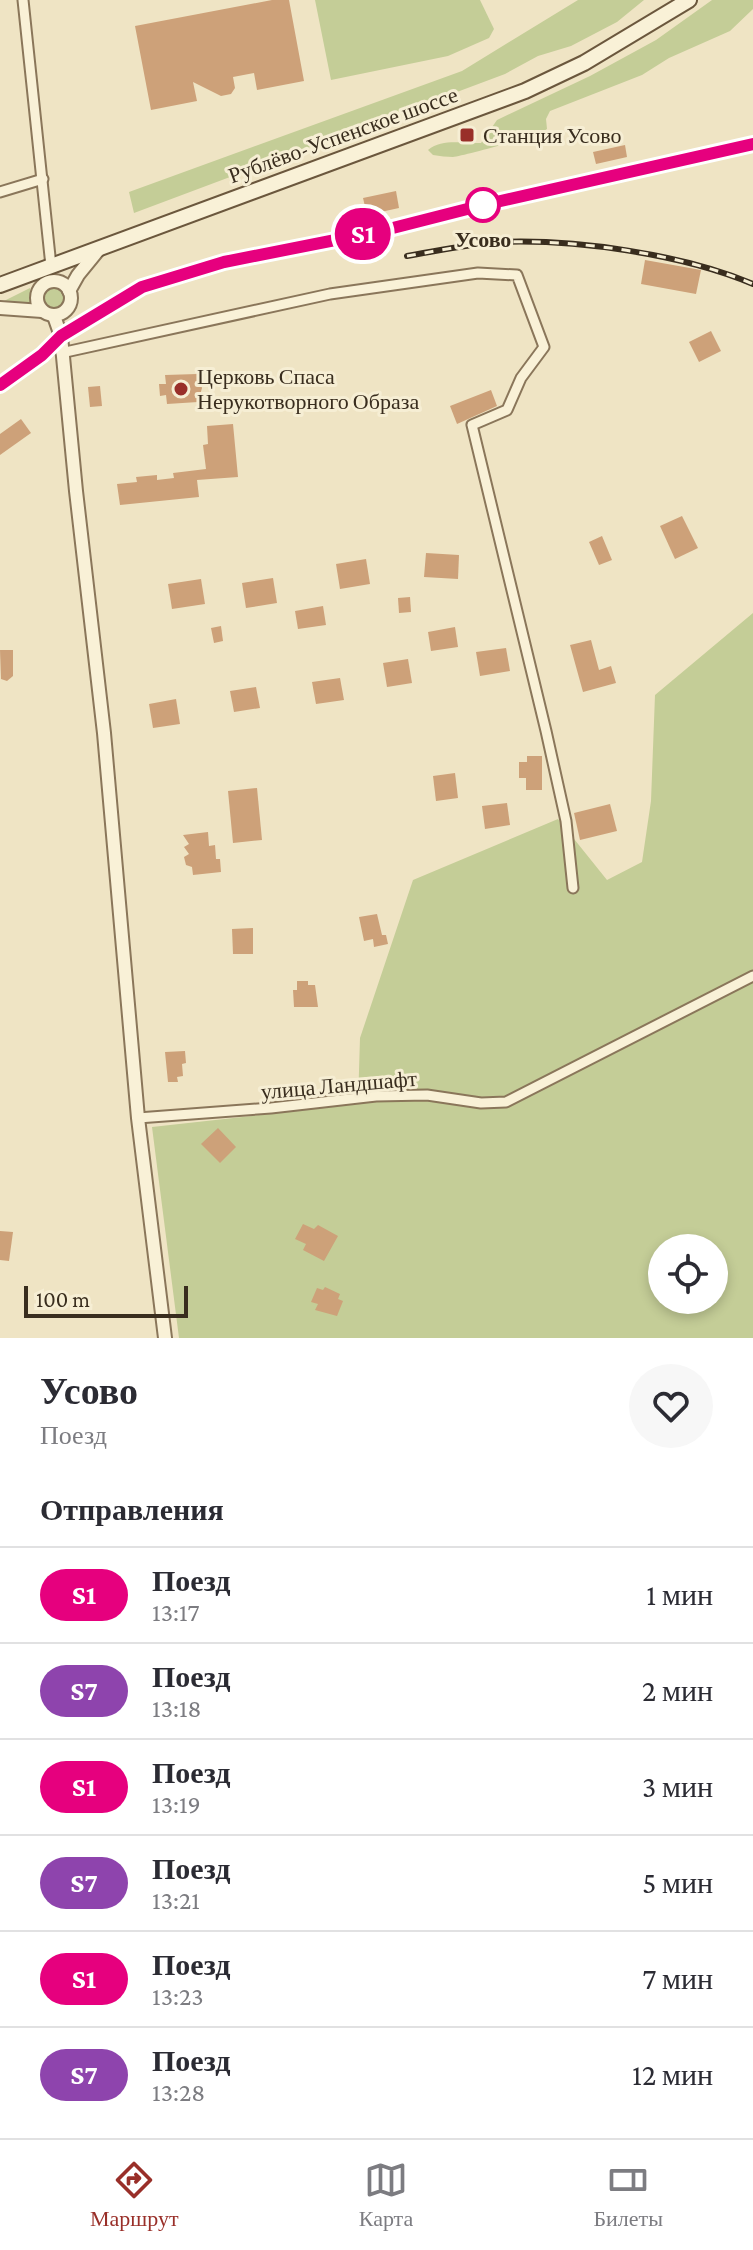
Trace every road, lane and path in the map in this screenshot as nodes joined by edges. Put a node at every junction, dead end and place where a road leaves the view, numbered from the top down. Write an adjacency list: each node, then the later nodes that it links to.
1 (23, 0): 3 (street)
2 (689, 0): 5 (main road, Рублёво-Успенское шоссе)
3 (43, 179): 4 (street); 6 (street)
4 (0, 192)
5 (100, 247): 6 (main road, Рублёво-Успенское шоссе); 9 (street)
6 (51, 266): 7 (street); 8 (main road, Рублёво-Успенское шоссе)
7 (52, 281): 9 (street); 11 (street)
8 (0, 285)
9 (69, 291): 11 (street)
10 (0, 308): 11 (street)
11 (48, 313): 12 (street)
12 (61, 353): 13 (street); 15 (street)
13 (573, 888)
14 (753, 976): 15 (street, улица Ландшафт)
15 (138, 1118): 16 (street)
16 (165, 1338)

